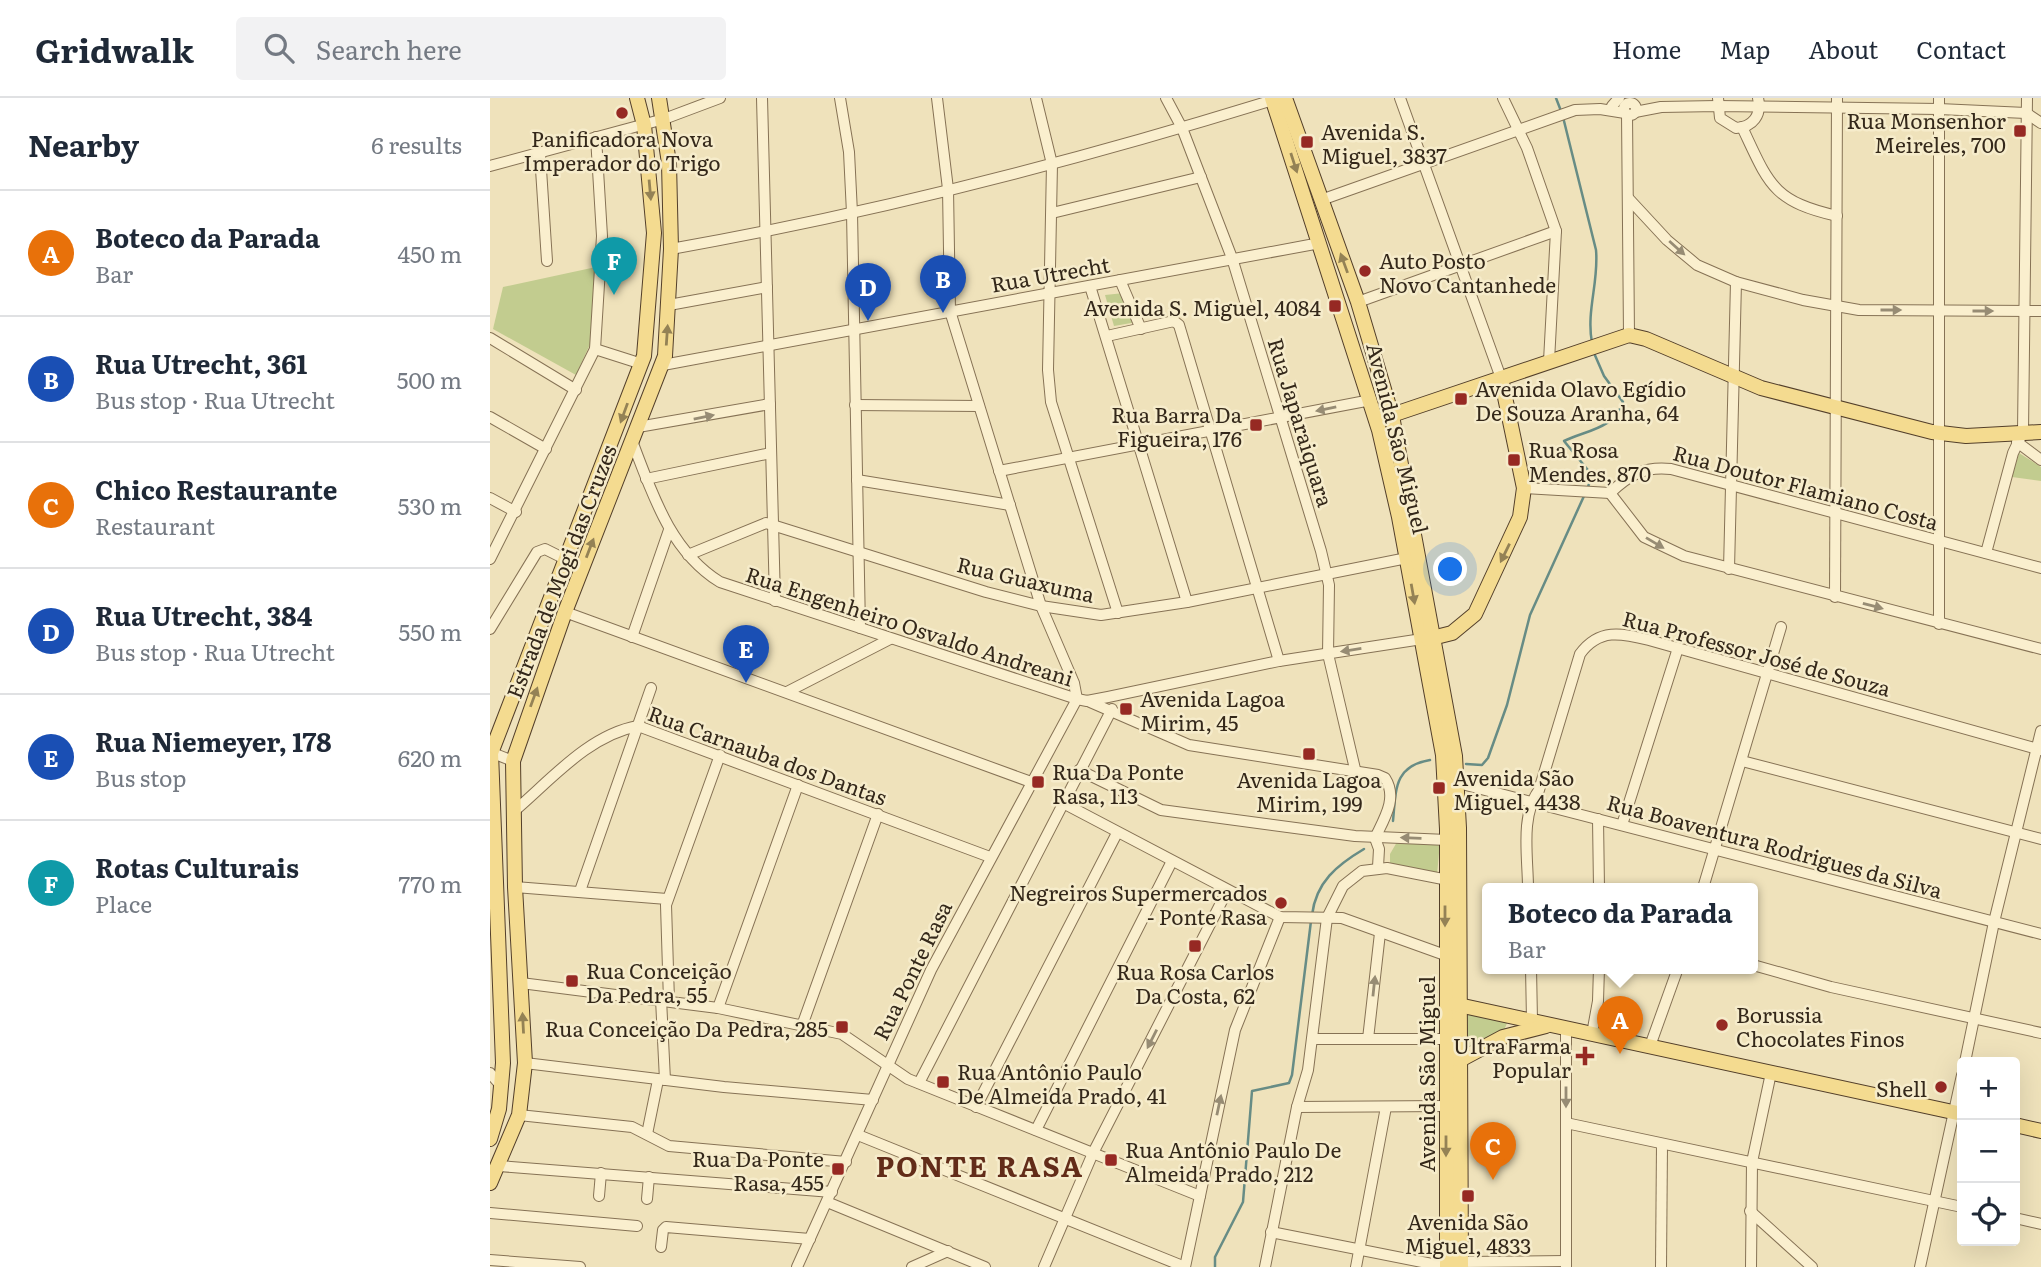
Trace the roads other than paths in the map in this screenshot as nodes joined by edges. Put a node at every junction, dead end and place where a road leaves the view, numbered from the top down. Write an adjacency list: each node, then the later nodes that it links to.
1 (637, 98): 21 (main road, Estrada de Mogi das Cruzes)
2 (659, 98): 19 (main road, Estrada de Mogi das Cruzes)
3 (720, 98): 19 (street)
4 (762, 98): 37 (street)
5 (840, 98): 34 (street)
6 (937, 98): 31 (street)
7 (1036, 98): 27 (street)
8 (1167, 98): 23 (street, Rua Japaraiquara)
9 (1400, 98): 28 (street)
10 (1503, 98): 24 (street)
11 (2026, 98): 18 (street)
12 (1277, 99): 23 (street); 33 (main road, Avenida São Miguel); 39 (main road, Avenida São Miguel, one-way to 39)
13 (1718, 102): 14 (street); 17 (street); 22 (street)
14 (1759, 102): 15 (street); 22 (street)
15 (1837, 103): 16 (street); 36 (street)
16 (1939, 104): 18 (street); 54 (street)
17 (1628, 108): 24 (street); 32 (street)
18 (2026, 113): 20 (street); 52 (street)
19 (664, 119): 21 (street); 40 (main road, Estrada de Mogi das Cruzes)
20 (2041, 123)
21 (644, 125): 25 (street); 64 (main road, Estrada de Mogi das Cruzes, one-way to 64)
22 (1742, 127): 36 (street)
23 (1182, 128): 27 (street); 30 (street, Rua Japaraiquara)
24 (1517, 130): 28 (street); 38 (street)
25 (596, 137): 26 (street); 62 (street)
26 (540, 154): 29 (street); 42 (street)
27 (1052, 164): 31 (street); 35 (street)
28 (1424, 164): 33 (street); 43 (street)
29 (490, 166)
30 (1201, 177): 35 (street); 41 (street, Rua Japaraiquara)
31 (948, 189): 34 (street); 53 (street)
32 (1629, 199): 45 (street, one-way to 45); 58 (street)
33 (1321, 200): 49 (main road, Avenida São Miguel, one-way to 33)
34 (852, 213): 37 (street); 56 (street)
35 (1052, 213): 48 (street)
36 (1837, 216): 51 (street)
37 (766, 231): 40 (street); 47 (street)
38 (1556, 231): 43 (street); 63 (street)
39 (1321, 243): 41 (street, Rua Utrecht); 68 (main road, Avenida São Miguel)
40 (671, 249): 50 (main road, Estrada de Mogi das Cruzes)
41 (1232, 258): 44 (street, Rua Utrecht); 77 (street, Rua Japaraiquara)
42 (547, 261)
43 (1461, 265): 49 (street); 66 (street)
44 (1120, 280): 46 (street, Rua Utrecht); 57 (street)
45 (1735, 282): 51 (street); 67 (street)
46 (1090, 286): 48 (street, Rua Utrecht); 59 (street)
47 (767, 287): 50 (street); 61 (street)
48 (1049, 292): 53 (street, Rua Utrecht); 87 (street)
49 (1358, 302): 75 (main road, Avenida São Miguel)
50 (669, 305): 65 (main road, Estrada de Mogi das Cruzes, one-way to 50)
51 (1835, 307): 54 (street, one-way to 54); 74 (street)
52 (2027, 310): 54 (street, one-way to 52); 55 (street); 82 (street)
53 (950, 311): 56 (street, Rua Utrecht); 73 (street)
54 (1939, 311): 81 (street)
55 (2041, 311)
56 (854, 329): 61 (street, Rua Utrecht); 72 (street)
57 (1141, 329): 59 (street); 79 (street)
58 (1629, 335): 63 (main road); 67 (main road)
59 (1107, 336): 84 (street)
60 (490, 338): 69 (street)
61 (768, 345): 65 (street, Rua Utrecht); 71 (street)
62 (595, 349): 64 (street); 69 (street)
63 (1549, 361): 66 (main road)
64 (642, 364): 107 (main road, Estrada de Mogi das Cruzes, one-way to 107)
65 (663, 365): 78 (main road, Estrada de Mogi das Cruzes)
66 (1501, 378): 75 (main road); 93 (main road)
67 (1734, 379): 74 (main road); 92 (street)
68 (1366, 381): 70 (main road, Avenida São Miguel); 75 (main road)
69 (576, 390): 85 (street)
70 (1371, 400): 77 (street, one-way to 77); 105 (main road, Avenida São Miguel)
71 (770, 404): 78 (street, one-way to 71); 86 (street)
72 (855, 405): 73 (street); 91 (street)
73 (979, 406): 89 (street)
74 (1836, 408): 81 (main road); 98 (street)
75 (1392, 416): 124 (main road, Avenida São Miguel)
76 (490, 417): 85 (street)
77 (1282, 418): 79 (street); 110 (street, Rua Japaraiquara)
78 (638, 427): 83 (main road, Estrada de Mogi das Cruzes)
79 (1209, 431): 84 (street); 111 (street)
80 (2041, 432): 82 (main road)
81 (1938, 433): 82 (main road); 101 (street)
82 (2020, 437): 88 (street); 103 (street)
83 (632, 441): 90 (street, Rua Engenheiro Osvaldo Andreani); 116 (main road, Estrada de Mogi das Cruzes, one-way to 83)
84 (1139, 443): 87 (street); 114 (street)
85 (546, 449): 97 (street)
86 (771, 453): 90 (street); 99 (street)
87 (1067, 458): 89 (street); 117 (street)
88 (2041, 460)
89 (999, 471): 96 (street)
90 (646, 479): 100 (street, Rua Engenheiro Osvaldo Andreani)
91 (856, 480): 96 (street); 102 (street)
92 (1733, 484): 94 (street, Rua Doutor Flamiano Costa); 98 (street, Rua Doutor Flamiano Costa); 109 (street)
93 (1524, 488): 94 (street); 124 (main road, one-way to 124)
94 (1610, 493): 109 (street, one-way to 109)
95 (490, 498): 97 (street)
96 (1010, 505): 115 (street)
97 (516, 512): 106 (street)
98 (1836, 513): 101 (street, Rua Doutor Flamiano Costa); 112 (street)
99 (773, 525): 102 (street, Rua Guaxuma); 104 (street); 113 (street)
100 (669, 530): 104 (street, Rua Engenheiro Osvaldo Andreani); 122 (street)
101 (1939, 540): 103 (street, Rua Doutor Flamiano Costa); 118 (street)
102 (857, 553): 115 (street, Rua Guaxuma); 120 (street)
103 (1986, 553): 108 (street, Rua Doutor Flamiano Costa)
104 (688, 555): 113 (street, Rua Engenheiro Osvaldo Andreani)
105 (1407, 558): 110 (street, Rua Guaxuma); 124 (main road, Avenida São Miguel, one-way to 124)
106 (490, 559)
107 (567, 560): 121 (street); 137 (main road, Estrada de Mogi das Cruzes)
108 (2041, 568)
109 (1729, 569): 112 (street)
110 (1328, 575): 111 (street, Rua Guaxuma); 127 (street, Rua Japaraiquara)
111 (1258, 587): 114 (street, Rua Guaxuma); 128 (street)
112 (1835, 597): 118 (street, one-way to 118)
113 (775, 601): 120 (street, Rua Engenheiro Osvaldo Andreani)
114 (1187, 602): 117 (street, Rua Guaxuma)
115 (1041, 606): 117 (street, Rua Guaxuma); 132 (street)
116 (565, 612): 122 (street); 139 (main road, Estrada de Mogi das Cruzes, one-way to 116)
117 (1118, 613)
118 (1939, 624): 126 (street)
119 (1781, 627): 129 (street)
120 (860, 628): 123 (street, Rua Engenheiro Osvaldo Andreani)
121 (490, 629)
122 (632, 636): 131 (street)
123 (890, 639): 131 (street); 132 (street, Rua Engenheiro Osvaldo Andreani)
124 (1428, 639): 127 (street, Rua Engenheiro Osvaldo Andreani, one-way to 127); 144 (main road, Avenida São Miguel); 155 (main road, Avenida São Miguel)
125 (1678, 648): 129 (street, Rua Professor José de Souza); 146 (street, Rua Professor José de Souza); 151 (street)
126 (2041, 649)
127 (1328, 654): 128 (street, Rua Engenheiro Osvaldo Andreani); 141 (street, Rua Japaraiquara)
128 (1279, 661): 132 (street, Rua Engenheiro Osvaldo Andreani)
129 (1768, 672): 136 (street, Rua Professor José de Souza); 140 (street)
130 (651, 688): 134 (street)
131 (787, 692): 143 (street)
132 (1082, 700): 133 (street); 143 (street, Rua Ponte Rasa)
133 (1112, 709): 141 (street); 142 (street)
134 (638, 726): 138 (street, Rua Carnauba dos Dantas); 148 (street, Rua Carnauba dos Dantas); 167 (street)
135 (2041, 731): 136 (street)
136 (2038, 749): 152 (street)
137 (491, 752): 139 (street); 165 (main road, Estrada de Mogi das Cruzes)
138 (720, 755): 145 (street, Rua Carnauba dos Dantas); 169 (street)
139 (513, 761): 148 (main road, Estrada de Mogi das Cruzes)
140 (1742, 761): 152 (street); 157 (street)
141 (1355, 769): 154 (street)
142 (1079, 770): 147 (street); 154 (street)
143 (1031, 782): 158 (street, Rua Ponte Rasa)
144 (1458, 783): 146 (street, Rua Boaventura Rodrigues da Silva); 161 (main road, Avenida São Miguel)
145 (798, 785): 149 (street, Rua Carnauba dos Dantas); 184 (street)
146 (1531, 801): 150 (street, Rua Boaventura Rodrigues da Silva); 162 (street)
147 (1063, 803): 153 (street); 205 (street)
148 (512, 813): 166 (main road, Estrada de Mogi das Cruzes)
149 (878, 814): 158 (street, Rua Carnauba dos Dantas); 188 (street)
150 (1598, 819): 151 (street, Rua Boaventura Rodrigues da Silva); 163 (street)
151 (1622, 825): 157 (street, Rua Boaventura Rodrigues da Silva)
152 (2015, 832): 156 (street); 172 (street)
153 (1117, 833): 159 (street); 209 (street)
154 (1381, 838): 155 (street, one-way to 154); 160 (street)
155 (1447, 839): 161 (main road, Avenida São Miguel)
156 (2041, 839)
157 (1715, 848): 164 (street); 172 (street, Rua Boaventura Rodrigues da Silva)
158 (990, 857): 201 (street, Rua Ponte Rasa)
159 (1171, 861): 168 (street); 217 (street)
160 (1382, 868): 161 (street); 171 (street)
161 (1452, 881): 175 (main road, Avenida São Miguel, one-way to 175); 183 (main road, Avenida São Miguel)
162 (1528, 883)
163 (1599, 883)
164 (1704, 883)
165 (492, 886): 206 (main road, Estrada de Mogi das Cruzes)
166 (515, 887): 167 (street); 180 (main road, Estrada de Mogi das Cruzes)
167 (580, 891): 169 (street)
168 (1227, 891): 170 (street); 223 (street, one-way to 223)
169 (667, 899): 181 (street)
170 (1280, 917): 171 (street); 230 (street, one-way to 170)
171 (1324, 918): 173 (street); 194 (street)
172 (1994, 922): 174 (street, Rua Boaventura Rodrigues da Silva); 186 (street)
173 (1380, 933): 175 (street); 195 (street, one-way to 173)
174 (2041, 934)
175 (1445, 955): 182 (main road, Avenida São Miguel)
176 (1758, 966): 186 (street)
177 (1531, 974): 187 (street)
178 (1599, 974): 192 (street)
179 (1676, 974): 197 (street)
180 (521, 983): 181 (street); 200 (main road, Estrada de Mogi das Cruzes, one-way to 180)
181 (665, 1000): 184 (street); 204 (street)
182 (1445, 1004): 183 (main road); 196 (main road, Avenida São Miguel)
183 (1461, 1005): 185 (main road); 199 (main road, Avenida São Miguel)
184 (718, 1008): 188 (street)
185 (1503, 1014): 187 (main road); 193 (main road)
186 (1974, 1018): 191 (street); 198 (street)
187 (1532, 1020): 189 (main road)
188 (803, 1023): 201 (street)
189 (1550, 1025): 190 (main road); 193 (main road)
190 (1566, 1028): 192 (main road); 215 (street, one-way to 215)
191 (2041, 1033)
192 (1592, 1034): 197 (main road)
193 (1503, 1037): 199 (main road)
194 (1313, 1039): 195 (street); 210 (street)
195 (1368, 1039): 196 (street)
196 (1445, 1046): 199 (main road); 208 (main road, Avenida São Miguel)
197 (1650, 1046): 203 (main road)
198 (1966, 1057)
199 (1460, 1060): 249 (main road, Avenida São Miguel)
200 (525, 1063): 204 (street); 213 (main road, Estrada de Mogi das Cruzes)
201 (887, 1066): 205 (street); 207 (street, Rua Ponte Rasa)
202 (490, 1073): 206 (street)
203 (1771, 1073): 212 (main road); 225 (street)
204 (661, 1080): 207 (street); 219 (street)
205 (919, 1083): 209 (street)
206 (502, 1087): 221 (main road, Estrada de Mogi das Cruzes)
207 (873, 1100): 220 (street, Rua Ponte Rasa)
208 (1446, 1106): 211 (street); 249 (main road, Avenida São Miguel, one-way to 249)
209 (976, 1107): 217 (street)
210 (1297, 1107): 211 (street); 242 (street)
211 (1386, 1107): 245 (street)
212 (1957, 1113)
213 (519, 1115): 219 (street); 226 (main road, Estrada de Mogi das Cruzes)
214 (1957, 1116): 234 (street)
215 (1566, 1123): 222 (street); 248 (street)
216 (2020, 1126): 218 (main road)
217 (1036, 1130): 223 (street)
218 (2041, 1131)
219 (648, 1135): 224 (street)
220 (858, 1135): 224 (street, Rua Ponte Rasa); 238 (street)
221 (490, 1139)
222 (1662, 1143): 225 (street); 258 (street)
223 (1094, 1153): 230 (street); 238 (street)
224 (846, 1162): 232 (street, Rua Ponte Rasa)
225 (1752, 1162): 234 (street); 236 (street)
226 (499, 1166): 227 (street); 229 (main road, Estrada de Mogi das Cruzes)
227 (601, 1173): 228 (street); 231 (street)
228 (649, 1177): 232 (street); 233 (street)
229 (490, 1183)
230 (1200, 1195): 255 (street)
231 (600, 1196)
232 (830, 1197): 243 (street, Rua Ponte Rasa); 246 (street)
233 (647, 1199)
234 (1933, 1200): 235 (street); 261 (street)
235 (1957, 1206)
236 (1750, 1211): 259 (street); 260 (street)
237 (490, 1213): 241 (street)
238 (1064, 1217): 254 (street); 255 (street)
239 (2020, 1219): 240 (street)
240 (2041, 1224)
241 (634, 1229)
242 (1271, 1232): 245 (street); 256 (street)
243 (810, 1239): 244 (street); 251 (street, Rua Ponte Rasa)
244 (661, 1247)
245 (1360, 1250): 249 (street); 257 (street)
246 (948, 1251): 252 (street); 253 (street)
247 (490, 1260): 250 (street)
248 (1566, 1264): 249 (street)
249 (1454, 1266)
250 (580, 1267)
251 (797, 1267)
252 (912, 1267)
253 (985, 1267)
254 (1044, 1267)
255 (1185, 1267)
256 (1265, 1267)
257 (1356, 1267)
258 (1661, 1267)
259 (1751, 1267)
260 (1812, 1267)
261 (1920, 1267)

